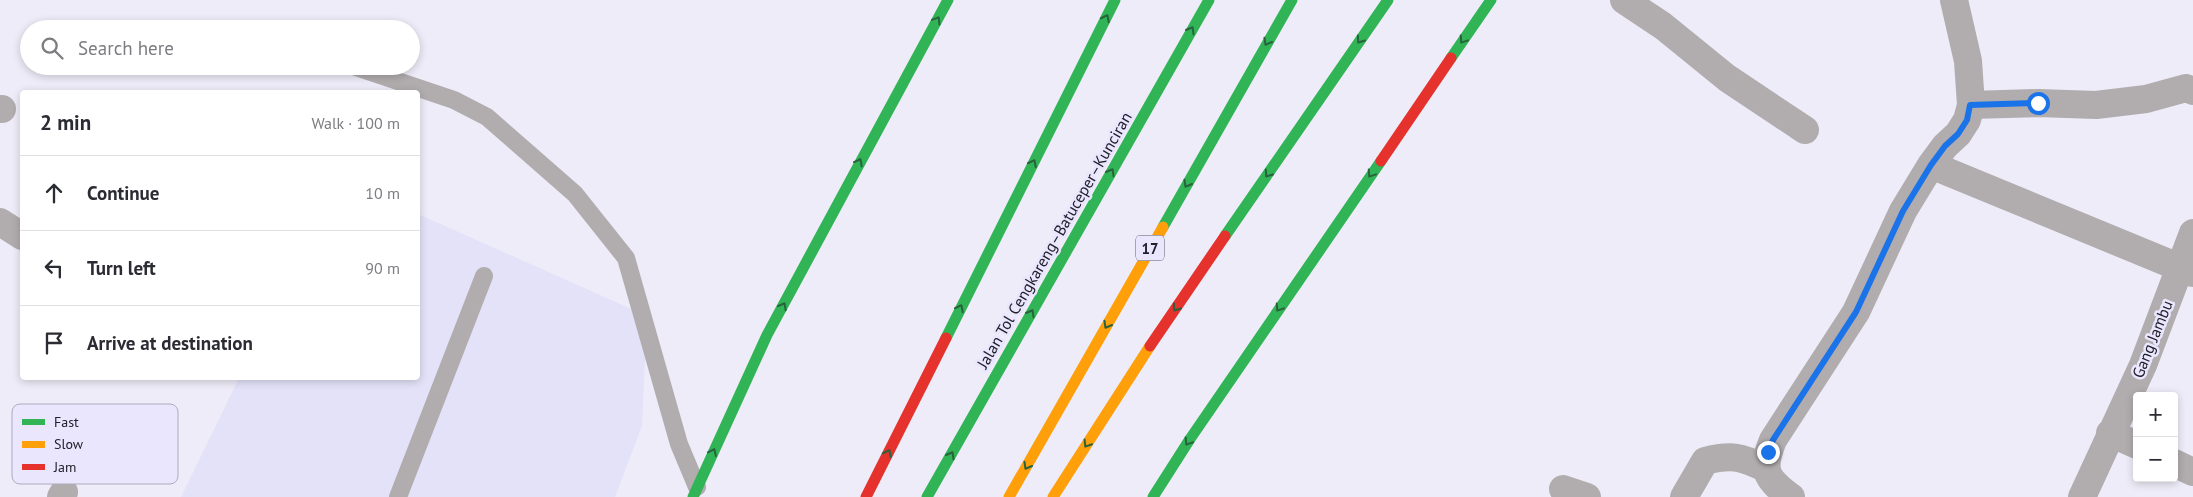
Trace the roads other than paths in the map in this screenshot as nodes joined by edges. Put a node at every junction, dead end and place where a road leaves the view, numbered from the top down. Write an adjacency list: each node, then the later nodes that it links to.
1 (948, 0): 24 (main road, one-way to 1)
2 (1115, 0): 26 (main road, one-way to 2)
3 (1209, 0): 27 (main road, Jalan Tol Cengkareng–Batuceper–Kunciran, one-way to 3)
4 (1292, 0): 28 (main road, 17, one-way to 28)
5 (1388, 0): 29 (main road, one-way to 29)
6 (1491, 0): 30 (main road, one-way to 30)
7 (1624, 0): 12 (street)
8 (1954, 0): 11 (street)
9 (380, 75): 24 (lane)
10 (2193, 91): 11 (street)
11 (1970, 105): 13 (street)
12 (1806, 130)
13 (1931, 165): 17 (street); 22 (street)
14 (0, 222): 16 (street)
15 (2193, 234): 17 (street, Gang Jambu)
16 (20, 235)
17 (2187, 270): 19 (street, Gang Jambu)
18 (484, 276): 25 (lane)
19 (2110, 433): 20 (street); 33 (street, Gang Jambu)
20 (2133, 443)
21 (2178, 465): 23 (street)
22 (1765, 468): 31 (street); 32 (street)
23 (2193, 472)
24 (695, 492)
25 (398, 497)
26 (866, 497)
27 (927, 497)
28 (1009, 497)
29 (1053, 497)
30 (1153, 497)
31 (1684, 497)
32 (1791, 497)
33 (2082, 497)

